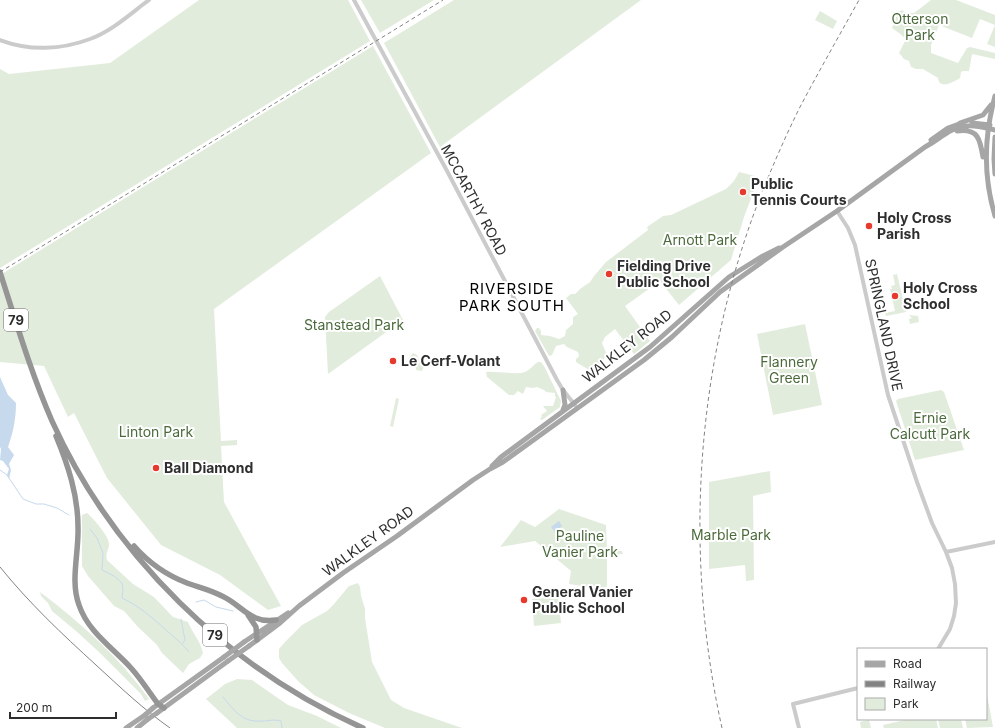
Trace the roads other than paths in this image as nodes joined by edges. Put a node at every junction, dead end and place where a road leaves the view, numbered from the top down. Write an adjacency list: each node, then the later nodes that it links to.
1 (149, 0): 3 (street)
2 (354, 0): 18 (street, MCCARTHY ROAD)
3 (0, 40)
4 (994, 98): 5 (main road); 7 (main road)
5 (955, 125): 7 (main road, WALKLEY ROAD); 11 (main road, WALKLEY ROAD)
6 (995, 126): 7 (main road, WALKLEY ROAD)
7 (988, 127): 8 (main road, WALKLEY ROAD); 9 (main road, WALKLEY ROAD); 12 (main road)
8 (995, 130)
9 (943, 136): 11 (main road, WALKLEY ROAD); 12 (main road)
10 (995, 137): 13 (main road)
11 (925, 147): 14 (main road, WALKLEY ROAD)
12 (986, 169): 15 (main road)
13 (995, 174)
14 (837, 211): 16 (main road, WALKLEY ROAD); 26 (street, SPRINGLAND DRIVE)
15 (995, 216)
16 (783, 247): 20 (main road, WALKLEY ROAD); 21 (main road, WALKLEY ROAD)
17 (0, 272): 19 (highway, 79)
18 (562, 390): 20 (street, MCCARTHY ROAD); 22 (main road)
19 (41, 394): 24 (highway, 79); 34 (highway)
20 (574, 403): 21 (street, MCCARTHY ROAD); 22 (main road, WALKLEY ROAD)
21 (577, 408): 23 (main road, WALKLEY ROAD)
22 (563, 411): 23 (main road, WALKLEY ROAD)
23 (490, 469): 27 (main road, WALKLEY ROAD)
24 (99, 504): 28 (highway); 37 (highway, 79)
25 (995, 542): 26 (street)
26 (946, 552): 32 (street, SPRINGLAND DRIVE)
27 (299, 606): 29 (main road, WALKLEY ROAD); 31 (main road, WALKLEY ROAD)
28 (246, 613): 29 (highway); 30 (highway)
29 (276, 620): 30 (main road, WALKLEY ROAD)
30 (257, 633): 31 (highway); 34 (main road, WALKLEY ROAD, bridge)
31 (257, 640): 34 (main road, WALKLEY ROAD, bridge)
32 (939, 648)
33 (857, 688): 38 (street)
34 (159, 706): 35 (main road, WALKLEY ROAD, bridge); 36 (main road, WALKLEY ROAD, bridge)
35 (126, 728)
36 (137, 728)
37 (363, 728)
38 (799, 728)

